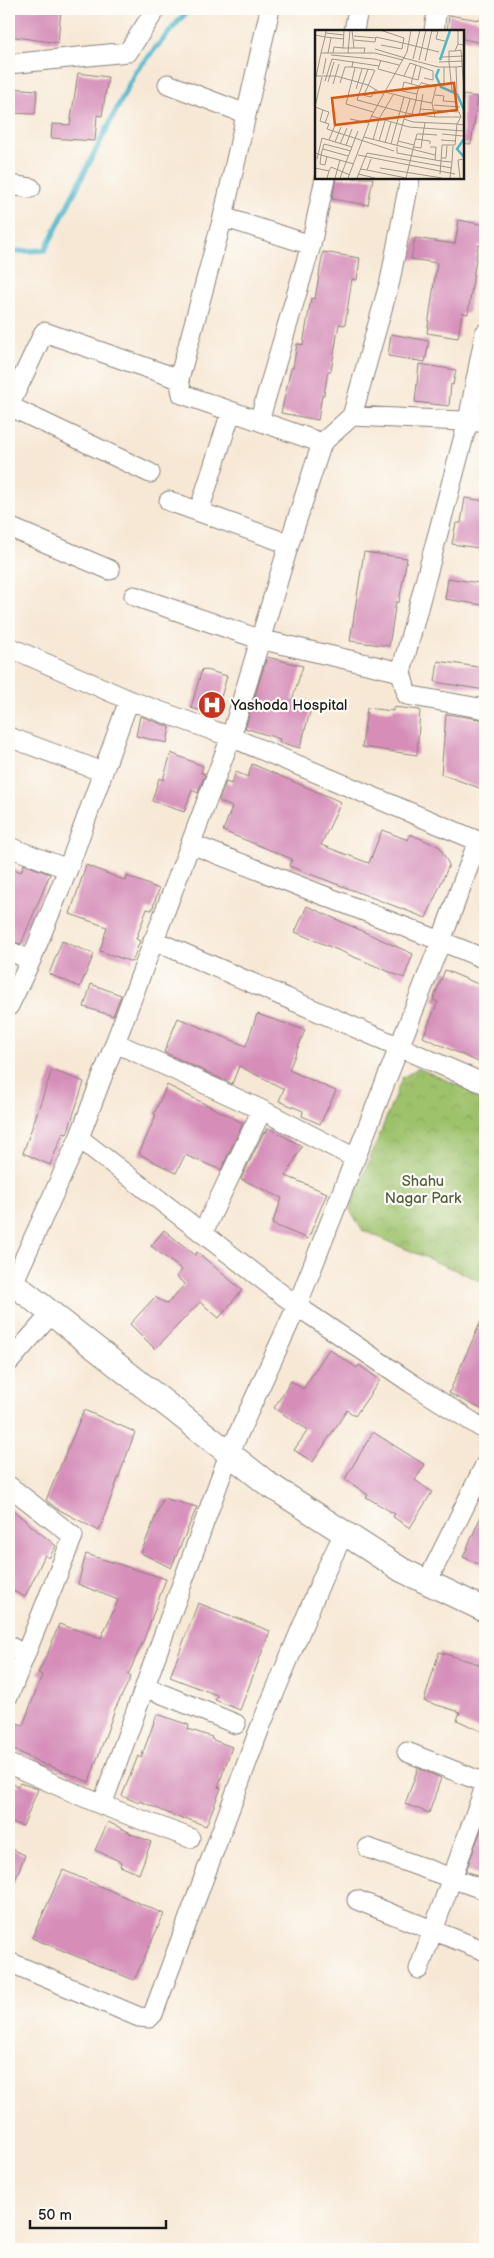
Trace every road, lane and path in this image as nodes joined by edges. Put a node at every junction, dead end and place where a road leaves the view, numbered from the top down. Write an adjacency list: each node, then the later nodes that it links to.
1 (156, 9): 7 (street)
2 (270, 9): 9 (street)
3 (358, 9): 5 (street)
4 (437, 9): 6 (street)
5 (354, 30)
6 (434, 30)
7 (9, 64)
8 (168, 84): 9 (street)
9 (246, 114): 14 (street)
10 (324, 179): 15 (street)
11 (410, 179): 20 (street)
12 (9, 185): 13 (street)
13 (31, 188)
14 (223, 217): 15 (street); 17 (street)
15 (311, 245): 21 (street)
16 (485, 333): 22 (street)
17 (179, 379): 18 (street); 19 (street)
18 (9, 406): 24 (street)
19 (231, 412): 21 (street); 26 (street)
20 (352, 416): 22 (street); 23 (street)
21 (259, 421): 23 (street)
22 (477, 422): 33 (street)
23 (322, 443): 28 (street)
24 (150, 473)
25 (169, 501): 26 (street)
26 (199, 511): 28 (street)
27 (9, 527): 29 (street)
28 (288, 544): 31 (street)
29 (110, 570)
30 (134, 596): 31 (street)
31 (259, 639): 33 (street); 37 (street)
32 (9, 647): 34 (street)
33 (402, 672): 35 (street)
34 (129, 700): 37 (street); 38 (street)
35 (485, 709)
36 (9, 737): 38 (street)
37 (231, 737): 39 (street); 40 (street)
38 (103, 772): 42 (street)
39 (482, 836): 44 (street)
40 (191, 844): 43 (street); 44 (street)
41 (9, 847): 42 (street)
42 (68, 869): 47 (street)
43 (153, 940): 49 (street); 50 (street)
44 (441, 941): 46 (street); 50 (street)
45 (9, 952): 47 (street)
46 (485, 959)
47 (30, 960): 48 (street)
48 (9, 1006)
49 (116, 1043): 52 (street); 53 (street)
50 (398, 1046): 51 (street); 54 (street)
51 (485, 1084)
52 (262, 1110): 54 (street); 55 (street)
53 (79, 1138): 55 (street); 56 (street)
54 (354, 1158): 57 (street)
55 (203, 1232): 57 (street)
56 (11, 1281): 58 (street)
57 (297, 1306): 60 (street); 61 (street)
58 (51, 1314): 59 (street); 61 (street)
59 (9, 1362)
60 (485, 1430)
61 (229, 1454): 64 (street); 69 (street)
62 (485, 1465): 65 (street)
63 (9, 1486): 68 (street)
64 (344, 1533): 65 (street); 84 (street)
65 (428, 1582): 66 (street)
66 (485, 1610)
67 (9, 1646): 68 (street)
68 (25, 1655): 70 (street)
69 (144, 1687): 71 (street); 76 (street)
70 (9, 1695)
71 (236, 1724)
72 (407, 1752): 74 (street)
73 (9, 1764): 76 (street)
74 (485, 1783)
75 (485, 1787): 79 (street)
76 (102, 1805): 77 (street)
77 (190, 1838)
78 (368, 1848): 79 (street)
79 (452, 1878): 80 (street); 82 (street)
80 (485, 1890)
81 (357, 1900): 82 (street)
82 (433, 1931): 83 (street); 85 (street)
83 (485, 1951)
84 (9, 1962)
85 (419, 1969)

